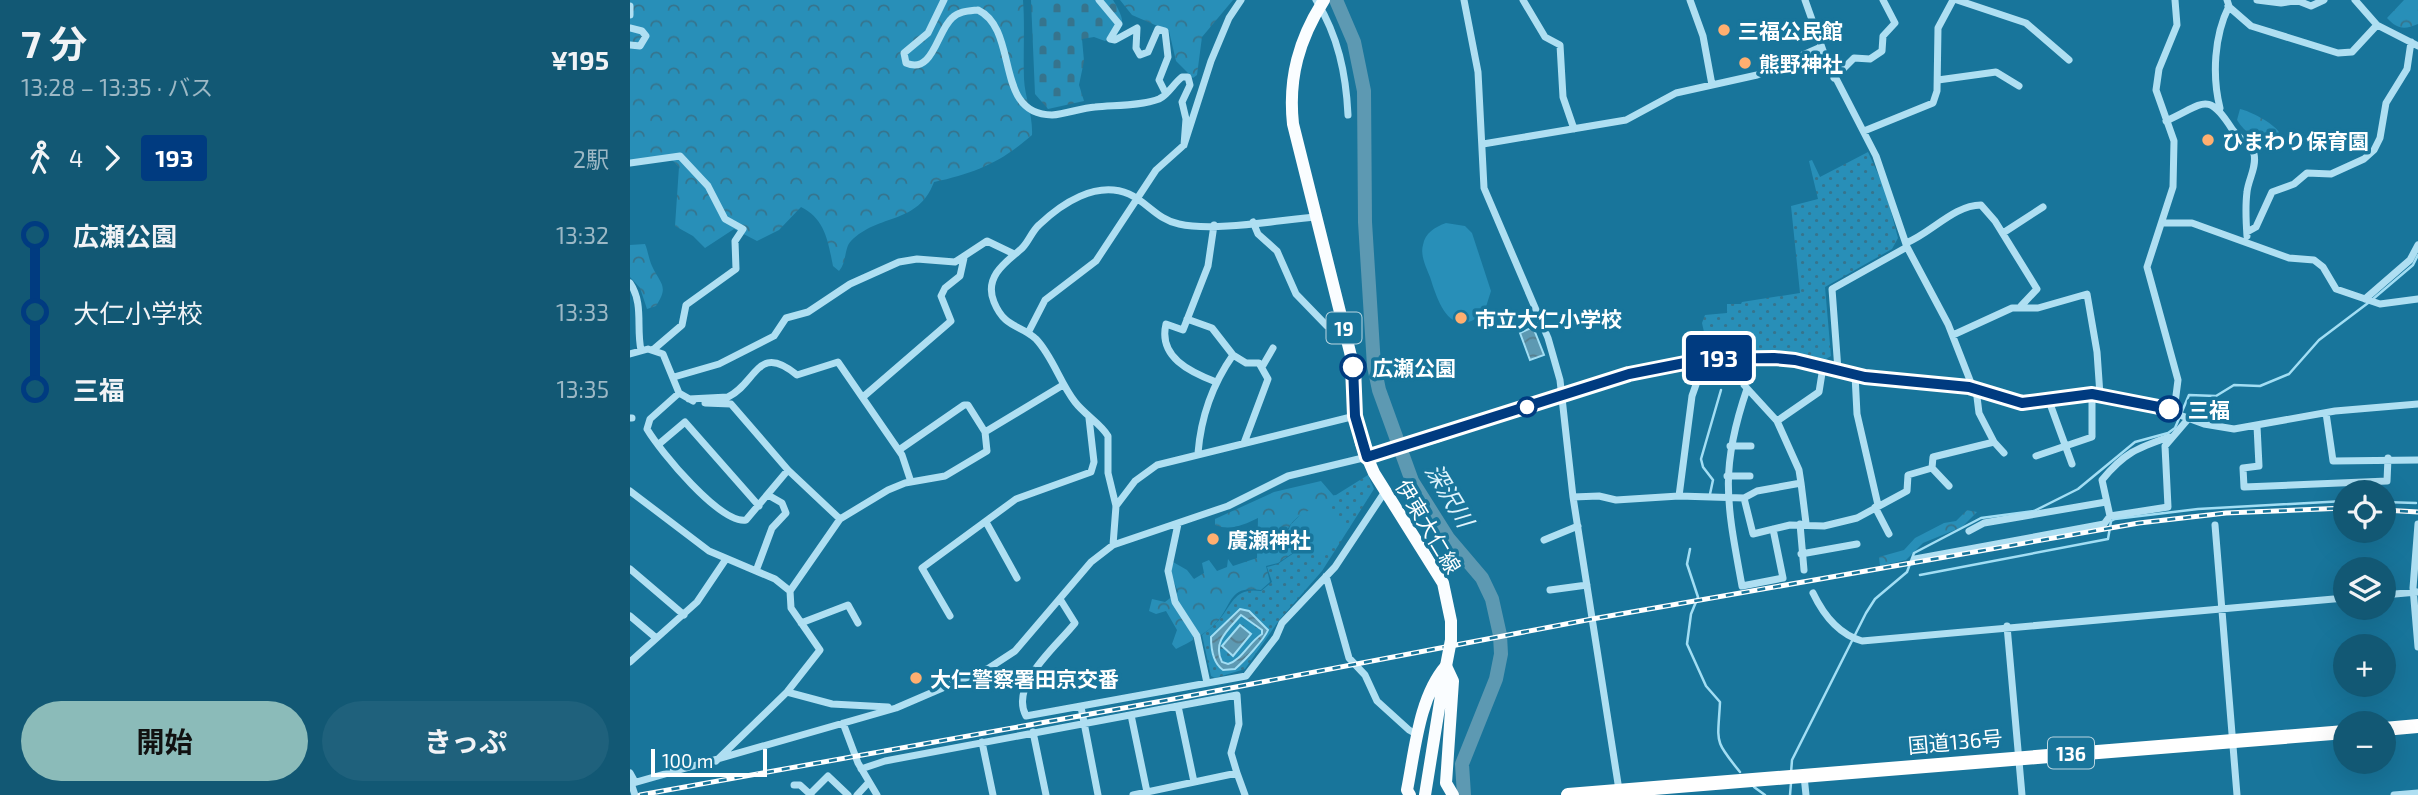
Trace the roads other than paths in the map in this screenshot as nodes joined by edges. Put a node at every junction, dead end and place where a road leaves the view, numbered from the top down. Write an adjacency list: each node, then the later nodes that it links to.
1 (944, 0): 29 (street)
2 (1100, 0): 29 (street)
3 (1241, 0): 36 (street)
4 (1464, 0): 35 (street)
5 (1523, 0): 33 (street)
6 (1690, 0): 27 (street)
7 (1805, 0): 23 (street)
8 (1883, 0): 25 (street)
9 (1955, 0): 24 (street); 26 (street)
10 (2175, 0): 32 (street)
11 (2257, 0): 12 (street)
12 (2298, 0): 13 (street)
13 (2324, 0)
14 (2355, 0): 19 (street)
15 (1320, 2): 31 (street); 40 (main road, 伊東大仁線 / 19)
16 (2228, 3): 19 (street); 30 (street)
17 (630, 6): 18 (street)
18 (630, 15)
19 (2377, 25): 21 (street)
20 (630, 28): 22 (street)
21 (2415, 44): 44 (street)
22 (630, 45)
23 (1821, 47): 25 (street); 27 (street)
24 (2069, 60)
25 (1834, 78): 34 (street)
26 (1938, 80): 28 (street); 34 (street)
27 (1712, 85): 33 (street)
28 (2019, 86)
29 (1166, 94): 36 (street)
30 (2220, 108): 32 (street); 44 (street)
31 (1348, 115)
32 (2166, 121): 42 (street)
33 (1574, 129): 35 (street)
34 (1864, 131): 48 (street)
35 (1483, 144): 76 (street)
36 (1184, 145): 38 (street)
37 (630, 163): 60 (street)
38 (1136, 198): 43 (street); 49 (street); 57 (street)
39 (2043, 207): 45 (street)
40 (1316, 217): 41 (street); 56 (main road, 伊東大仁線 / 19)
41 (1253, 222): 43 (street); 56 (street)
42 (2162, 223): 46 (street); 83 (street)
43 (1214, 225): 55 (street)
44 (2246, 232): 46 (street)
45 (2003, 233): 48 (street); 54 (street)
46 (2247, 244): 52 (street)
47 (2418, 244): 52 (street)
48 (1907, 245): 58 (street); 68 (street)
49 (1014, 254): 50 (street); 57 (street)
50 (964, 258): 70 (street); 78 (street)
51 (630, 283): 61 (street)
52 (2365, 299): 53 (street)
53 (2418, 299)
54 (2021, 306): 58 (street); 77 (street)
55 (1187, 319): 63 (street); 71 (street)
56 (1345, 331): 84 (main road, 伊東大仁線 / 19)
57 (1028, 333): 72 (street)
58 (1953, 335): 74 (street)
59 (1273, 348): 66 (street)
60 (654, 349): 61 (street); 70 (street)
61 (641, 350): 62 (street)
62 (630, 354)
63 (1233, 355): 66 (street); 71 (street)
64 (1742, 358): 65 (street); 67 (street); 73 (street)
65 (1705, 359): 76 (street); 115 (street)
66 (1262, 367): 91 (street)
67 (1823, 367): 68 (street); 86 (street)
68 (1838, 370): 69 (street)
69 (1855, 375): 74 (street); 122 (street)
70 (674, 377): 75 (street)
71 (1216, 382): 98 (street)
72 (1063, 385): 85 (street); 88 (street)
73 (1747, 389): 86 (street); 94 (street)
74 (1975, 389): 80 (street); 92 (street)
75 (679, 393): 79 (street); 93 (street)
76 (1562, 395): 89 (street); 116 (street)
77 (2096, 395): 80 (street); 83 (street); 96 (street)
78 (863, 397): 79 (street); 97 (street)
79 (689, 399): 106 (street)
80 (2049, 401): 96 (street)
81 (2418, 404): 82 (street)
82 (2326, 413): 87 (street); 102 (street)
83 (2181, 414): 87 (street); 90 (street)
84 (1355, 416): 91 (street); 101 (main road, 伊東大仁線 / 19)
85 (1089, 418): 121 (street); 125 (street)
86 (1777, 421): 110 (street)
87 (2256, 426): 102 (street)
88 (985, 432): 97 (street); 109 (street)
89 (1439, 436): 101 (street)
90 (2172, 436): 119 (street); 123 (street)
91 (1244, 443): 98 (street)
92 (1994, 443): 99 (street); 105 (street)
93 (659, 444): 120 (street); 120 (street)
94 (1730, 446): 95 (street); 107 (street)
95 (1751, 446)
96 (2065, 446): 100 (street); 104 (street)
97 (899, 450): 109 (street)
98 (1198, 453): 121 (street)
99 (2004, 453)
100 (2036, 456)
101 (1367, 457): 112 (main road, 伊東大仁線 / 19); 126 (street)
102 (2388, 458): 103 (street)
103 (2418, 460)
104 (2072, 464)
105 (1932, 468): 111 (street); 122 (street)
106 (788, 470): 114 (street); 124 (street)
107 (1727, 476): 108 (street); 117 (street)
108 (1750, 476)
109 (912, 482): 124 (street)
110 (1801, 483): 118 (street); 127 (street)
111 (1949, 486)
112 (1386, 489): 143 (street); 163 (main road, 伊東大仁線 / 19, bridge)
113 (630, 491): 138 (street)
114 (768, 495): 120 (street); 142 (street)
115 (1679, 496): 116 (street); 117 (street)
116 (1573, 497): 130 (street)
117 (1726, 498): 118 (street); 131 (street)
118 (1744, 498): 131 (street)
119 (2106, 502): 123 (street); 132 (street)
120 (759, 506)
121 (1116, 506): 136 (street)
122 (1877, 506): 127 (street); 133 (street)
123 (2110, 516): 139 (street)
124 (840, 519): 147 (street)
125 (986, 523): 144 (street); 156 (street)
126 (1178, 524): 136 (street); 164 (street)
127 (1803, 524): 131 (street); 137 (street)
128 (2418, 524): 149 (street)
129 (2214, 525): 153 (street)
130 (1578, 526): 134 (street); 145 (street)
131 (1773, 529)
132 (1969, 531)
133 (1889, 534)
134 (1544, 540)
135 (1857, 544): 137 (street)
136 (1113, 545): 151 (street)
137 (1801, 554): 141 (street)
138 (726, 559): 142 (street); 155 (street)
139 (1915, 559)
140 (631, 570): 155 (street)
141 (1804, 570)
142 (756, 571): 147 (street)
143 (1326, 576): 164 (street); 176 (street)
144 (1017, 578)
145 (1587, 585): 146 (street); 191 (street)
146 (1550, 590)
147 (790, 591): 157 (street)
148 (1813, 593): 159 (street)
149 (2416, 593): 150 (street); 161 (street)
150 (2396, 594)
151 (1060, 599): 167 (street); 168 (street)
152 (2333, 599): 153 (street)
153 (2222, 608): 159 (street); 178 (street)
154 (630, 615): 160 (street)
155 (684, 615): 160 (street)
156 (950, 616)
157 (801, 623): 158 (street); 165 (street)
158 (858, 623)
159 (2007, 626): 179 (street)
160 (655, 637): 162 (street)
161 (2418, 647)
162 (631, 660)
163 (1446, 666): 176 (main road); 189 (main road); 204 (main road, 伊東大仁線 / 19)
164 (1207, 683): 167 (street)
165 (787, 692): 168 (street); 180 (street)
166 (1178, 706): 169 (street); 183 (street); 186 (street)
167 (1081, 707): 171 (street)
168 (896, 708): 170 (street)
169 (1130, 715): 171 (street); 190 (street)
170 (843, 723): 180 (street); 181 (street)
171 (1084, 723): 174 (street); 201 (street)
172 (2418, 726): 173 (highway)
173 (2396, 728)
174 (1033, 733): 177 (street); 200 (street)
175 (2333, 733): 178 (highway, 国道136号 / 136)
176 (1418, 734): 192 (main road)
177 (982, 742): 181 (street); 199 (street)
178 (2232, 742): 179 (highway, 国道136号 / 136); 209 (street)
179 (2019, 757): 184 (highway, 国道136号 / 136); 208 (street)
180 (716, 761): 187 (street)
181 (861, 769): 185 (street)
182 (630, 773): 187 (street)
183 (1237, 773): 186 (street); 203 (street)
184 (1795, 776): 191 (highway, 国道136号 / 136); 207 (street)
185 (869, 782): 197 (street); 198 (street)
186 (1194, 782): 190 (street)
187 (632, 783): 194 (street)
188 (794, 785): 195 (street)
189 (1443, 789): 205 (main road)
190 (1147, 792): 202 (street)
191 (1619, 792): 206 (highway, 国道136号 / 136)
192 (1408, 793)
193 (2418, 793): 210 (street)
194 (635, 795)
195 (811, 795): 196 (street)
196 (848, 795)
197 (858, 795)
198 (877, 795)
199 (993, 795)
200 (1046, 795)
201 (1098, 795)
202 (1133, 795)
203 (1245, 795)
204 (1425, 795)
205 (1453, 795)
206 (1568, 795)
207 (1806, 795)
208 (2022, 795)
209 (2237, 795)
210 (2394, 795)

